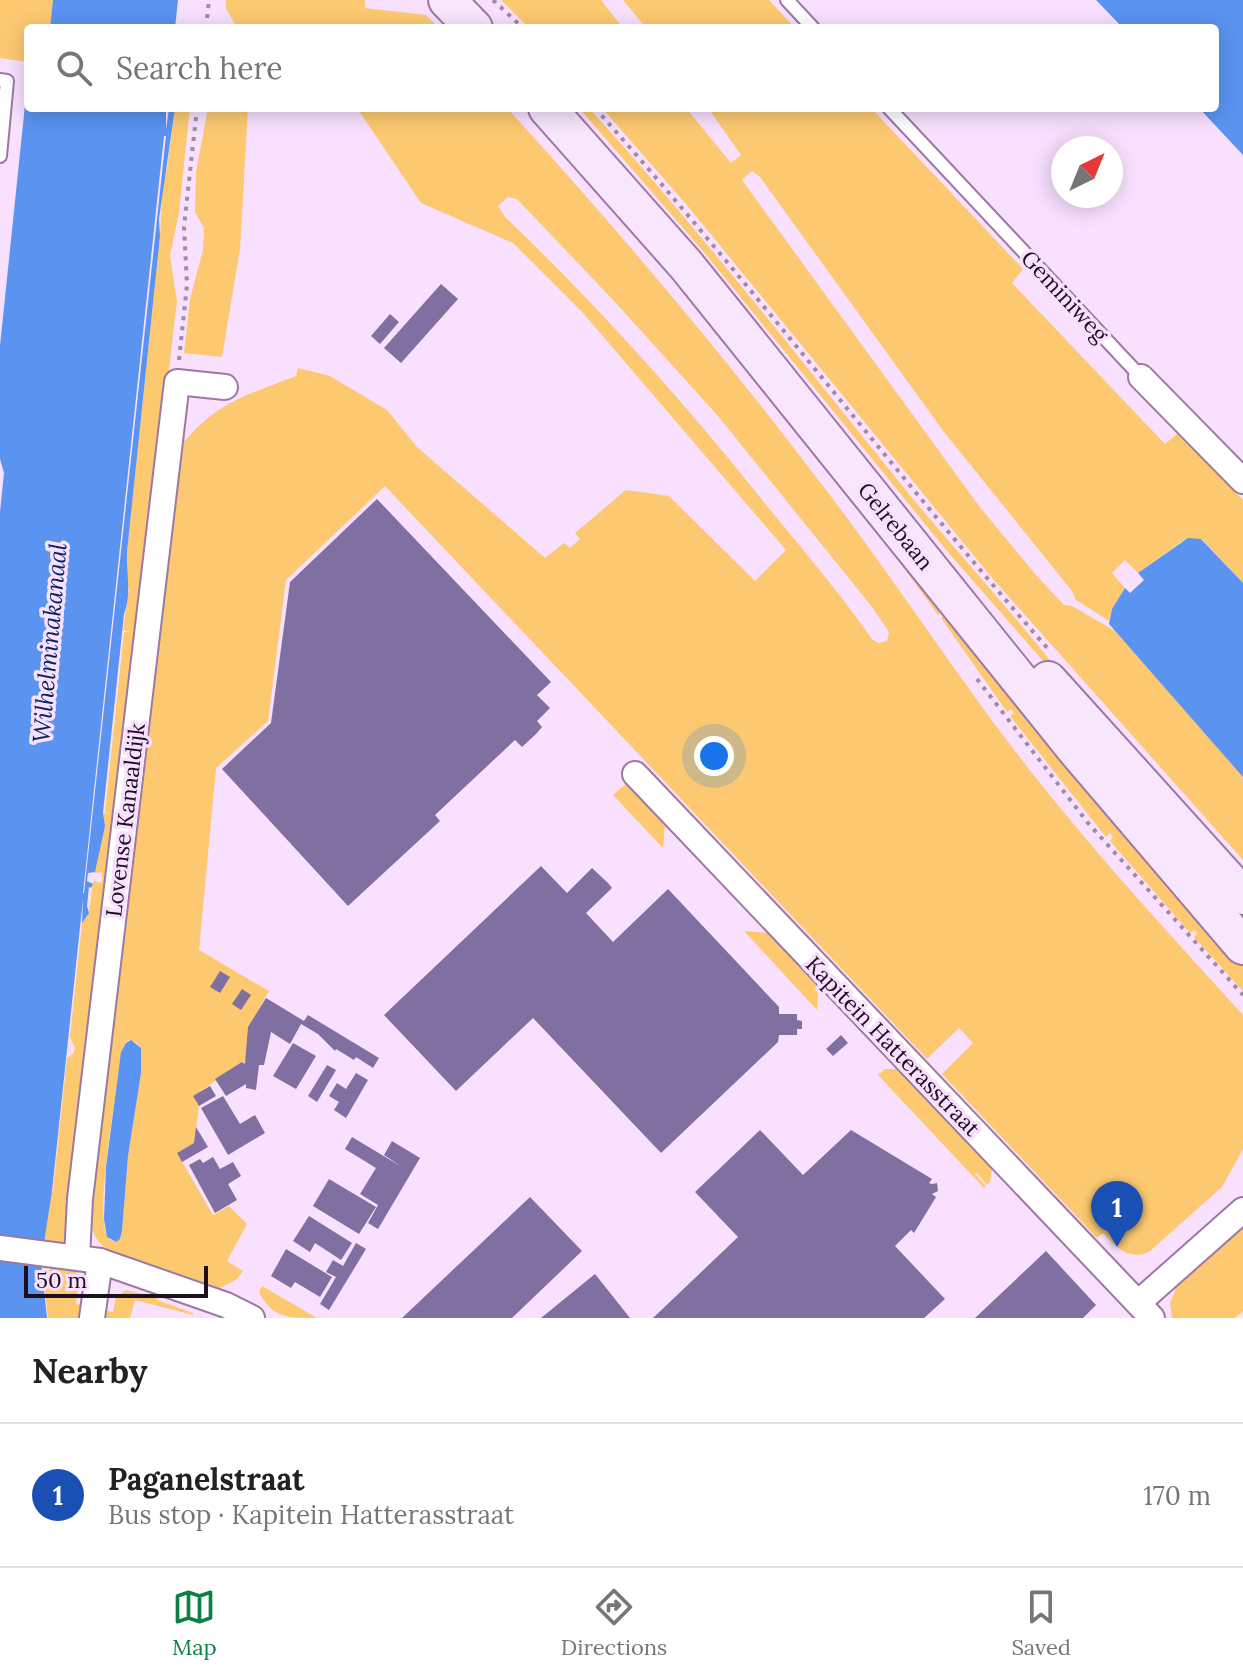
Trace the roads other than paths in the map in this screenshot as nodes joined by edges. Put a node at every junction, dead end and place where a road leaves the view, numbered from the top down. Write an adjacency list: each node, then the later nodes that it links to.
1 (447, 0): 4 (street)
2 (467, 0): 5 (street)
3 (787, 0): 6 (lane)
4 (470, 24)
5 (489, 24)
6 (809, 24)
7 (0, 80): 11 (lane)
8 (551, 112): 17 (street, Gelrebaan)
9 (571, 112): 16 (street, Gelrebaan)
10 (893, 112): 12 (lane, Geminiweg)
11 (0, 156)
12 (1141, 377): 14 (street, Geminiweg)
13 (225, 387): 20 (street, Lovense Kanaaldijk)
14 (1243, 481)
15 (635, 774): 21 (street, Kapitein Hatterasstraat)
16 (1243, 896)
17 (1243, 946)
18 (1241, 1209): 21 (street)
19 (0, 1248): 20 (street)
20 (89, 1259): 22 (street, Lovense Kanaaldijk); 23 (street)
21 (1145, 1311)
22 (92, 1318)
23 (252, 1318)

